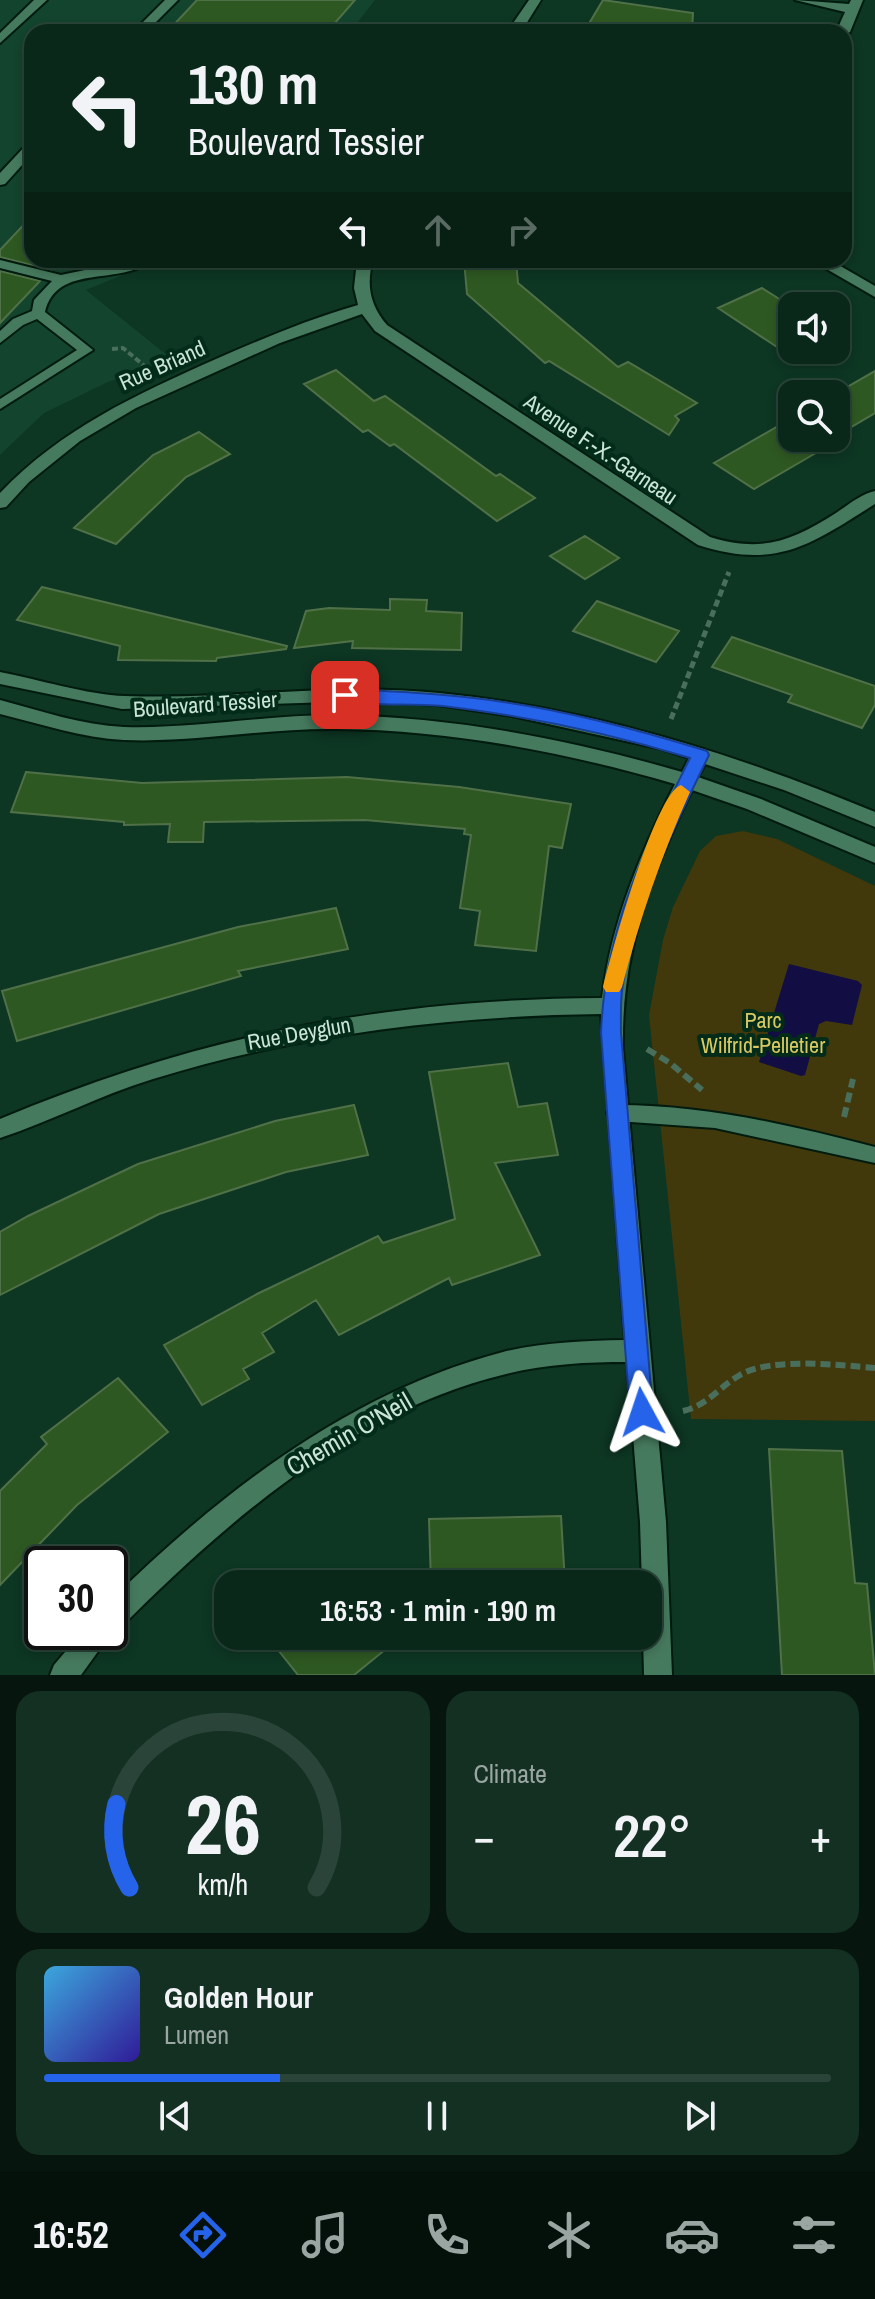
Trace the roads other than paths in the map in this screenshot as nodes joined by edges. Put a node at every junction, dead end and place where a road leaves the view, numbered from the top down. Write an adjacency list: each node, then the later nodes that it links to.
1 (41, 0): 9 (lane)
2 (172, 0): 6 (lane)
3 (535, 0): 7 (street)
4 (801, 0): 5 (street)
5 (855, 4): 8 (street)
6 (147, 24)
7 (519, 24)
8 (846, 24)
9 (0, 39)
10 (24, 155): 11 (lane)
11 (0, 181)
12 (0, 264): 16 (lane)
13 (120, 268): 16 (lane)
14 (363, 268): 18 (street)
15 (833, 268): 17 (street)
16 (61, 279): 19 (lane)
17 (875, 292)
18 (365, 308): 22 (street, Avenue F.-X.-Garneau); 23 (street, Rue Briand)
19 (38, 313): 20 (lane); 21 (lane)
20 (0, 339)
21 (0, 405)
22 (875, 496)
23 (0, 503)
24 (0, 678): 26 (street, Boulevard Tessier)
25 (0, 707): 27 (street, Boulevard Tessier)
26 (700, 755): 27 (street); 28 (street, Boulevard Tessier)
27 (687, 781): 29 (street, Boulevard Tessier); 30 (street)
28 (875, 820)
29 (875, 856)
30 (611, 1006): 31 (street); 32 (street, Rue Deyglun)
31 (617, 1113): 33 (lane); 34 (street)
32 (0, 1129)
33 (875, 1155)
34 (637, 1351): 35 (street, Chemin O'Neil); 38 (street)
35 (128, 1602)
36 (84, 1650): 37 (street)
37 (64, 1675)
38 (658, 1675)

